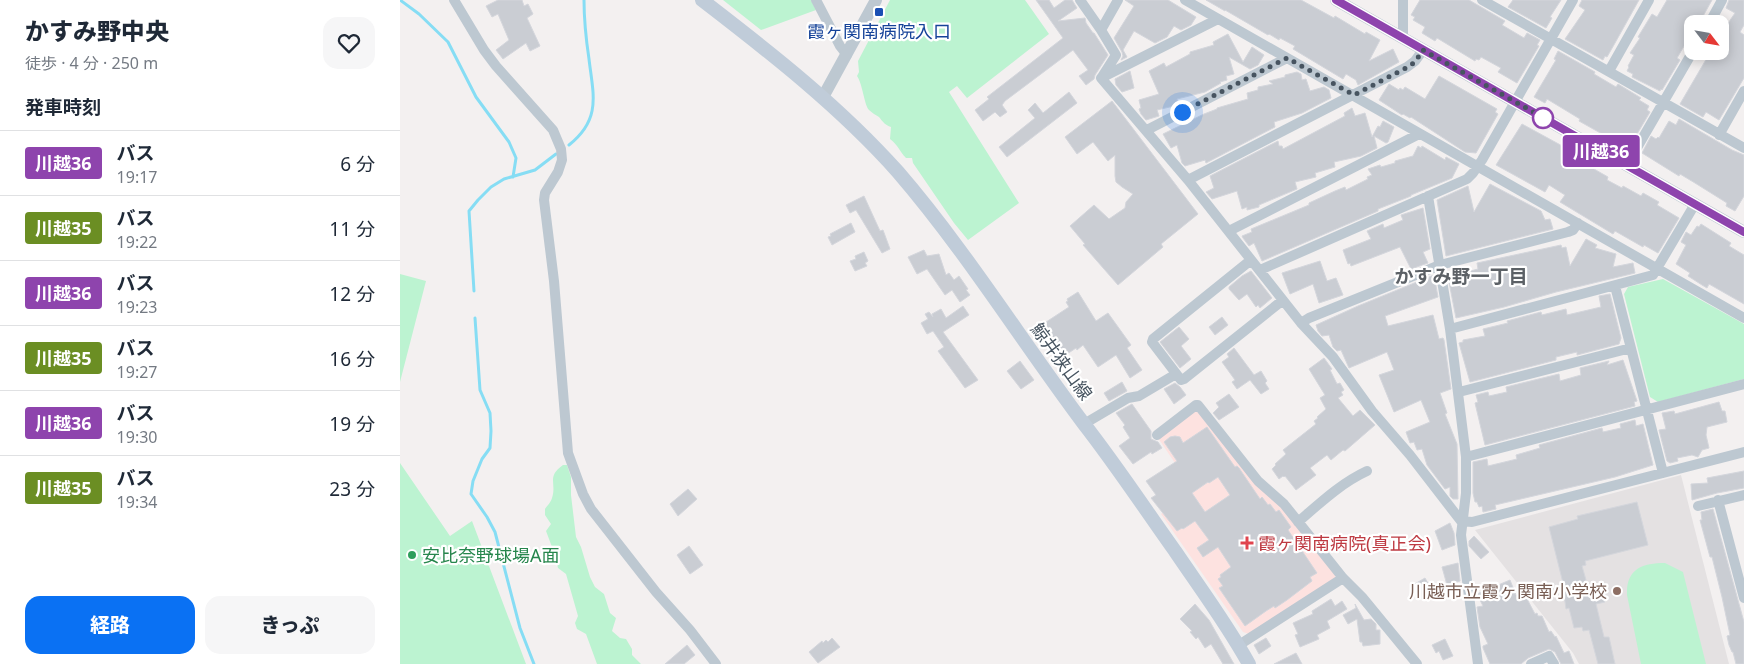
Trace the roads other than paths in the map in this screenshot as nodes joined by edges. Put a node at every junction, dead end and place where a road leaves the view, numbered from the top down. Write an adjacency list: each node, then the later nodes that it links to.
1 (454, 0): 71 (street)
2 (702, 0): 28 (main road, 鯨井狭山線)
3 (816, 0): 21 (street)
4 (876, 0): 21 (street)
5 (1080, 0): 17 (street)
6 (1118, 0): 17 (street)
7 (1185, 0): 16 (street)
8 (1336, 0): 18 (street)
9 (1403, 0): 18 (street)
10 (1482, 0): 14 (street)
11 (1573, 0): 19 (street)
12 (1649, 0): 24 (street)
13 (1722, 0): 15 (street)
14 (1497, 4): 19 (street)
15 (1714, 15)
16 (1218, 19): 22 (street); 25 (street)
17 (1101, 30): 25 (street)
18 (1403, 38): 20 (street)
19 (1551, 38): 24 (street); 29 (street)
20 (1423, 50): 27 (street); 29 (street)
21 (847, 55): 28 (street)
22 (1287, 58): 27 (street); 31 (street)
23 (1688, 60): 30 (street)
24 (1609, 71): 30 (street)
25 (1101, 78): 31 (street)
26 (1744, 91): 33 (street)
27 (1354, 95): 32 (street); 37 (street)
28 (823, 97): 57 (main road, 鯨井狭山線)
29 (1516, 102): 35 (street); 36 (street)
30 (1664, 103): 33 (street); 35 (street)
31 (1147, 130): 37 (street)
32 (1418, 134): 36 (street); 41 (street)
33 (1719, 135): 34 (street)
34 (1744, 148)
35 (1627, 165): 39 (street)
36 (1478, 166): 38 (street); 40 (street)
37 (1188, 180): 41 (street)
38 (1428, 196): 44 (street); 46 (street)
39 (1695, 204): 42 (street); 45 (street)
40 (1578, 224): 44 (street); 45 (street)
41 (1229, 231): 43 (street)
42 (1744, 232)
43 (1251, 260): 46 (street); 53 (street)
44 (1440, 265): 50 (street); 51 (street)
45 (1657, 268): 47 (street); 49 (street)
46 (1260, 270): 48 (street)
47 (1615, 286): 51 (street); 52 (street)
48 (1283, 300): 50 (street); 53 (street)
49 (1744, 318)
50 (1301, 323): 66 (street)
51 (1450, 328): 55 (street)
52 (1631, 348): 55 (street); 56 (street)
53 (1176, 374): 57 (street)
54 (1744, 384): 56 (street)
55 (1459, 392): 60 (street)
56 (1646, 410): 60 (street); 62 (street)
57 (1084, 424): 70 (main road, 鯨井狭山線)
58 (1157, 435): 67 (street)
59 (1744, 452): 62 (street)
60 (1466, 457): 66 (street)
61 (1367, 471): 67 (street)
62 (1663, 473): 66 (street)
63 (1744, 494): 64 (street)
64 (1718, 500): 65 (street); 69 (street)
65 (1698, 506)
66 (1461, 521): 74 (street)
67 (1298, 522): 68 (street)
68 (1343, 578): 70 (street); 73 (street)
69 (1744, 598)
70 (1238, 645): 72 (main road, 鯨井狭山線)
71 (716, 664)
72 (1249, 664)
73 (1417, 664)
74 (1478, 664)
75 (1531, 664): 76 (street)
76 (1554, 664)

